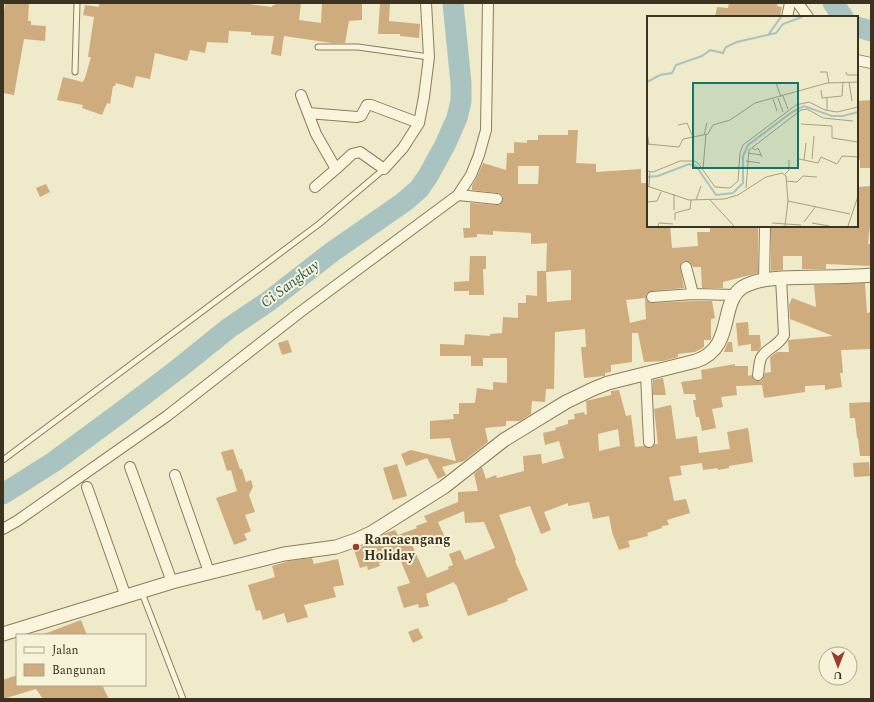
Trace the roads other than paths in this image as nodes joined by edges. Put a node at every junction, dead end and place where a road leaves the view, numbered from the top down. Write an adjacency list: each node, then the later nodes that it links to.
1 (77, 3): 12 (lane)
2 (426, 3): 9 (street)
3 (488, 3): 19 (street)
4 (790, 3): 6 (street)
5 (798, 3): 7 (street)
6 (787, 16)
7 (807, 16)
8 (318, 47): 9 (lane)
9 (429, 57): 15 (street)
10 (858, 60): 11 (street)
11 (871, 63)
12 (75, 72)
13 (301, 95): 14 (street)
14 (308, 113): 15 (street); 16 (street)
15 (418, 123): 17 (street)
16 (336, 169): 17 (street); 18 (street)
17 (384, 169): 32 (lane)
18 (315, 187)
19 (458, 195): 20 (street); 36 (street)
20 (498, 199)
21 (765, 227): 25 (street)
22 (686, 267): 26 (street)
23 (871, 275): 24 (street)
24 (781, 278): 25 (street); 30 (street)
25 (764, 279): 27 (street)
26 (693, 294): 27 (street); 28 (street)
27 (735, 295): 29 (street)
28 (652, 297)
29 (646, 374): 31 (street); 37 (street)
30 (758, 375)
31 (649, 442)
32 (3, 460)
33 (130, 467): 38 (street)
34 (175, 475): 37 (street)
35 (88, 487): 40 (street)
36 (3, 529)
37 (209, 572): 38 (street)
38 (172, 582): 39 (street)
39 (141, 592): 40 (street); 42 (lane)
40 (126, 597): 41 (street)
41 (3, 634)
42 (184, 699)

